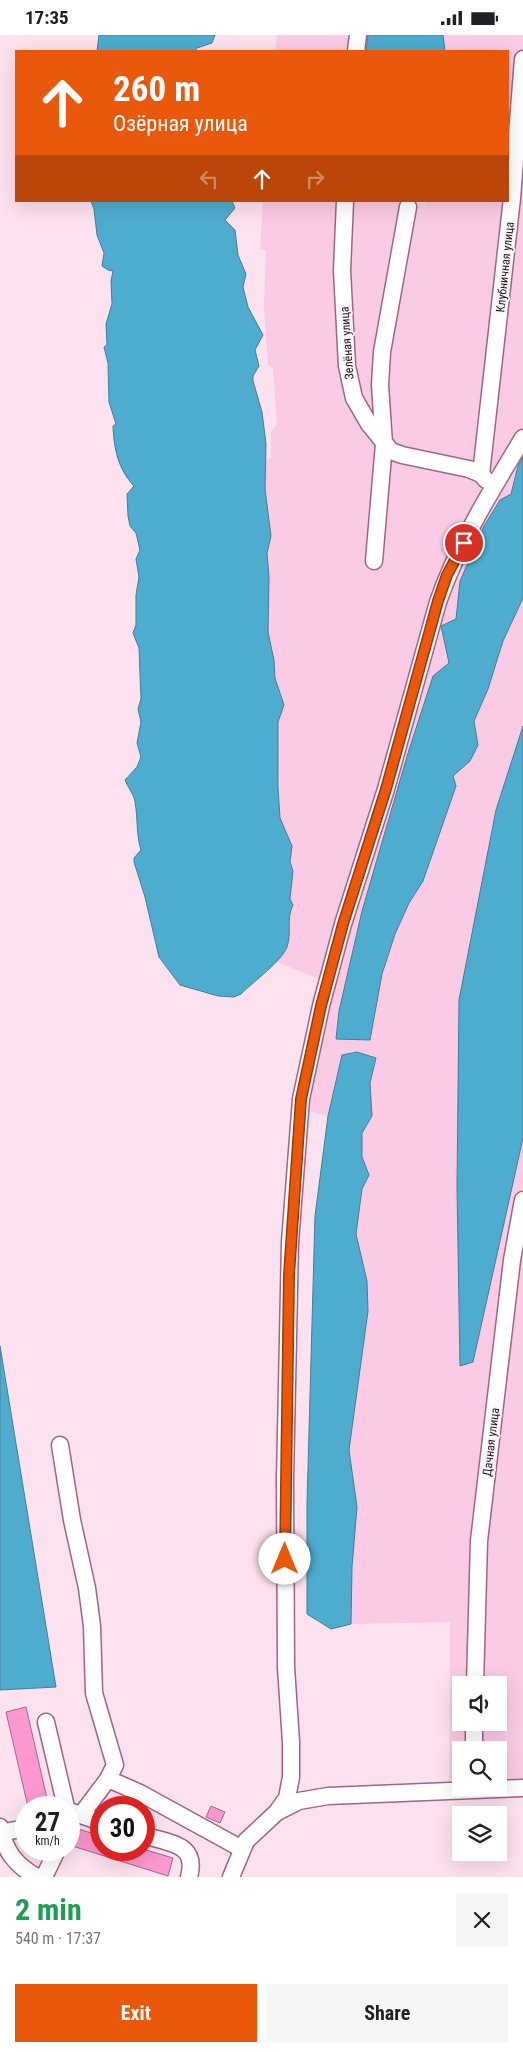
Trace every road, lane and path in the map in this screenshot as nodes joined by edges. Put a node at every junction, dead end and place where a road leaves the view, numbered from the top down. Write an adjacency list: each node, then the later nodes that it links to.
1 (358, 35): 2 (street)
2 (356, 50)
3 (523, 64): 8 (street, Клубничная улица)
4 (345, 202): 7 (street, Зелёная улица)
5 (408, 207): 7 (street)
6 (523, 439): 9 (street)
7 (384, 445): 8 (street); 10 (street)
8 (480, 474): 9 (street)
9 (492, 488): 21 (street)
10 (374, 561)
11 (523, 1200): 13 (street, Дачная улица)
12 (60, 1445): 15 (street)
13 (475, 1676)
14 (46, 1721): 19 (street)
15 (108, 1779): 20 (street); 25 (street)
16 (452, 1788): 21 (street)
17 (507, 1788): 18 (street)
18 (523, 1788)
19 (68, 1796)
20 (80, 1804)
21 (277, 1812): 25 (street)
22 (15, 1829): 23 (street)
23 (0, 1831): 27 (street)
24 (155, 1839): 29 (street)
25 (242, 1849): 30 (street)
26 (52, 1861): 28 (street)
27 (37, 1877)
28 (44, 1877)
29 (189, 1877)
30 (231, 1877)

